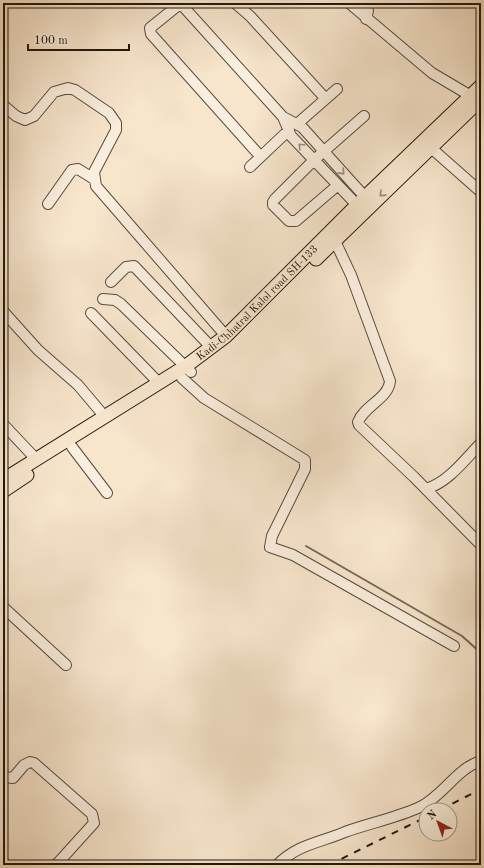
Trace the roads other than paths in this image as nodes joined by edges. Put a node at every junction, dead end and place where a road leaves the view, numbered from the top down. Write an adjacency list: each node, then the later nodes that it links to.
1 (181, 3): 12 (street); 15 (street)
2 (235, 3): 8 (street)
3 (349, 3): 5 (street)
4 (365, 3): 5 (street)
5 (366, 19): 9 (street)
6 (481, 86): 9 (main road, Kadi-Chhatral Kalol road SH-133)
7 (338, 89): 8 (street)
8 (325, 98): 12 (street)
9 (476, 98): 13 (main road, Kadi-Chhatral Kalol road SH-133); 21 (main road, Kadi-Chhatral Kalol road SH-133)
10 (3, 106): 18 (street)
11 (364, 116): 14 (street)
12 (293, 127): 14 (street); 15 (street); 16 (street, one-way to 12)
13 (430, 147): 20 (street); 23 (main road, Kadi-Chhatral Kalol road SH-133, one-way to 23)
14 (324, 152): 16 (street); 21 (street, one-way to 21)
15 (260, 156): 17 (street)
16 (314, 160): 19 (street); 19 (street)
17 (250, 167)
18 (94, 179): 22 (street); 28 (street)
19 (338, 184): 21 (street)
20 (481, 192)
21 (361, 201): 28 (main road, Kadi-Chhatral Kalol road SH-133)
22 (48, 204)
23 (334, 241): 30 (main road, Kadi-Chhatral Kalol road SH-133); 38 (street)
24 (111, 282): 29 (street)
25 (102, 299): 30 (street)
26 (3, 311): 32 (street)
27 (91, 313): 31 (street)
28 (226, 336): 29 (main road, Kadi-Chhatral Kalol road SH-133)
29 (211, 348): 30 (main road, Kadi-Chhatral Kalol road SH-133)
30 (186, 372): 31 (main road, Kadi-Chhatral Kalol road SH-133); 35 (main road, Kadi-Chhatral Kalol road SH-133); 43 (street)
31 (159, 383): 32 (main road, Kadi-Chhatral Kalol road SH-133)
32 (105, 417): 36 (main road, Kadi-Chhatral Kalol road SH-133)
33 (3, 424): 36 (street)
34 (481, 443): 38 (street)
35 (72, 447): 39 (main road, Kadi-Chhatral Kalol road SH-133); 40 (street)
36 (36, 460): 37 (main road, Kadi-Chhatral Kalol road SH-133)
37 (3, 480)
38 (426, 489): 41 (street)
39 (3, 491)
40 (107, 493)
41 (481, 546)
42 (3, 607): 44 (street)
43 (454, 646)
44 (66, 665)
45 (481, 761): 50 (street)
46 (3, 777): 49 (street)
47 (3, 863): 48 (street)
48 (6, 865)
49 (56, 865)
50 (277, 865)

